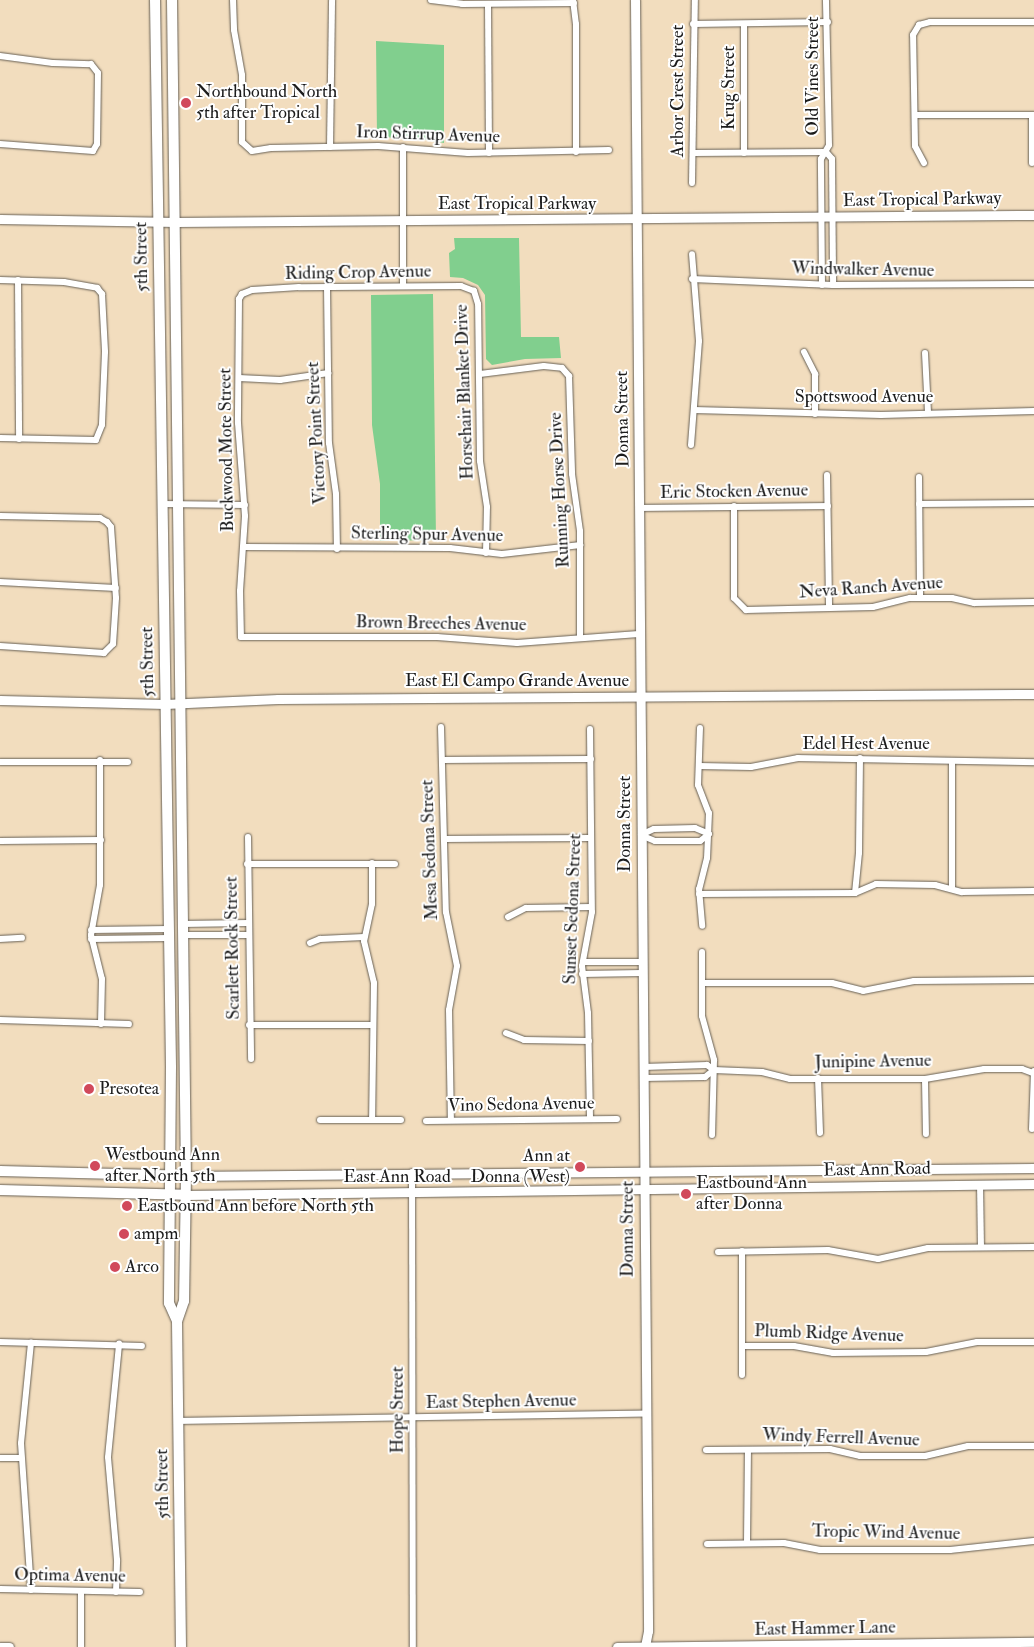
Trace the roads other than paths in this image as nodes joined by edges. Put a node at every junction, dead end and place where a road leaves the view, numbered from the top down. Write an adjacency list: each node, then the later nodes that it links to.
1 (155, 0): 36 (main road, 5th Street)
2 (172, 0): 37 (main road, 5th Street)
3 (233, 0): 19 (street, Iron Stirrup Avenue)
4 (332, 0): 19 (street)
5 (431, 0): 10 (street)
6 (635, 0): 34 (street, Donna Street)
7 (695, 0): 13 (street, Arbor Crest Street)
8 (826, 0): 11 (street, Old Vines Street)
9 (574, 2): 10 (street); 22 (street)
10 (488, 5): 24 (street)
11 (828, 22): 14 (street); 23 (street, Old Vines Street)
12 (1034, 22): 16 (street)
13 (693, 24): 14 (street); 25 (street, Arbor Crest Street)
14 (744, 24): 26 (street, Krug Street)
15 (0, 56): 18 (street)
16 (915, 114): 17 (street); 27 (street)
17 (1033, 114): 28 (street)
18 (0, 144)
19 (330, 147): 20 (street, Iron Stirrup Avenue)
20 (403, 147): 24 (street, Iron Stirrup Avenue); 35 (street)
21 (609, 150): 22 (street, Iron Stirrup Avenue)
22 (576, 152): 24 (street, Iron Stirrup Avenue)
23 (826, 152): 26 (street); 31 (street, Old Vines Street); 32 (street, Old Vines Street)
24 (489, 153)
25 (693, 153): 26 (street); 29 (street, Arbor Crest Street)
26 (744, 153)
27 (924, 163)
28 (1032, 163)
29 (692, 183)
30 (1034, 215): 31 (street, East Tropical Parkway)
31 (832, 217): 32 (street, East Tropical Parkway); 44 (street, Old Vines Street)
32 (821, 218): 34 (street, East Tropical Parkway); 43 (street, Old Vines Street)
33 (0, 219): 36 (street, East Tropical Parkway)
34 (637, 219): 35 (street, East Tropical Parkway); 70 (street, Donna Street)
35 (403, 221): 37 (street, East Tropical Parkway); 46 (street)
36 (158, 222): 37 (street, East Tropical Parkway); 64 (main road, 5th Street)
37 (176, 222): 65 (main road, 5th Street)
38 (692, 254): 39 (street)
39 (692, 279): 43 (street, Windwalker Avenue); 54 (street)
40 (0, 280): 41 (street)
41 (18, 280): 59 (street); 59 (street)
42 (1034, 284): 44 (street, Windwalker Avenue)
43 (822, 285): 44 (street, Windwalker Avenue)
44 (833, 285)
45 (327, 286): 46 (street, Riding Crop Avenue); 48 (street, Riding Crop Avenue); 51 (street, Victory Point Street)
46 (403, 286): 47 (street, Riding Crop Avenue)
47 (474, 291): 52 (street, Horsehair Blanket Drive)
48 (242, 294): 53 (street, Buckwood Mote Street)
49 (804, 352): 57 (street)
50 (925, 353): 56 (street)
51 (328, 374): 53 (street); 74 (street, Victory Point Street)
52 (480, 374): 72 (street, Running Horse Drive); 75 (street, Horsehair Blanket Drive)
53 (239, 378): 67 (street, Buckwood Mote Street)
54 (694, 410): 57 (street, Spottswood Avenue); 60 (street)
55 (1034, 411): 56 (street, Spottswood Avenue)
56 (928, 413): 57 (street, Spottswood Avenue)
57 (815, 414)
58 (0, 438): 59 (street)
59 (19, 439)
60 (691, 445)
61 (827, 475): 69 (street)
62 (919, 477): 66 (street)
63 (1034, 503): 66 (street)
64 (162, 504): 65 (street); 89 (main road, 5th Street)
65 (177, 504): 67 (street); 88 (main road, 5th Street)
66 (919, 504): 78 (street)
67 (245, 505): 73 (street, Buckwood Mote Street)
68 (734, 506): 69 (street, Eric Stocken Avenue); 70 (street, Eric Stocken Avenue); 80 (street, Neva Ranch Avenue)
69 (828, 506): 80 (street)
70 (640, 508): 81 (street, Donna Street)
71 (0, 516): 77 (street)
72 (580, 545): 75 (street, Sterling Spur Avenue); 82 (street, Running Horse Drive)
73 (243, 547): 74 (street, Sterling Spur Avenue); 83 (street, Buckwood Mote Street)
74 (337, 549): 75 (street, Sterling Spur Avenue)
75 (486, 553)
76 (0, 582): 77 (street)
77 (116, 588): 84 (street)
78 (920, 598): 79 (street, Neva Ranch Avenue); 80 (street, Neva Ranch Avenue)
79 (1034, 602)
80 (829, 608)
81 (639, 634): 82 (street, Brown Breeches Avenue); 86 (street, Donna Street)
82 (580, 636): 83 (street, Brown Breeches Avenue)
83 (241, 637)
84 (0, 646)
85 (1034, 694): 86 (street, East El Campo Grande Avenue)
86 (640, 698): 88 (street, East El Campo Grande Avenue); 103 (street, Donna Street)
87 (0, 700): 89 (street, East El Campo Grande Avenue)
88 (180, 701): 89 (street, East El Campo Grande Avenue); 120 (main road, 5th Street)
89 (165, 704): 112 (main road, 5th Street)
90 (441, 727): 96 (street, Mesa Sedona Street)
91 (700, 728): 101 (street)
92 (590, 729): 94 (street, Sunset Sedona Street)
93 (860, 758): 97 (street, Edel Hest Avenue); 101 (street, Edel Hest Avenue); 115 (street)
94 (590, 759): 96 (street); 105 (street, Sunset Sedona Street)
95 (100, 760): 98 (street); 99 (street); 107 (street)
96 (442, 760): 106 (street, Mesa Sedona Street)
97 (952, 761): 100 (street, Edel Hest Avenue); 113 (street)
98 (0, 762)
99 (128, 762)
100 (1034, 762)
101 (699, 766): 102 (street)
102 (708, 834): 103 (street); 103 (street); 116 (street)
103 (641, 835): 133 (street, Donna Street)
104 (248, 837): 110 (street, Scarlett Rock Street)
105 (591, 838): 106 (street); 117 (street, Sunset Sedona Street)
106 (444, 839): 159 (street, Mesa Sedona Street)
107 (101, 840): 108 (street); 122 (street)
108 (0, 841)
109 (372, 863): 110 (street); 111 (street); 126 (street)
110 (247, 864): 119 (street, Scarlett Rock Street)
111 (395, 864)
112 (168, 886): 123 (main road, 5th Street); 124 (main road)
113 (952, 889): 114 (street); 115 (street)
114 (1034, 891)
115 (855, 893): 116 (street)
116 (699, 894): 121 (street)
117 (592, 907): 118 (street); 132 (street, Sunset Sedona Street)
118 (508, 917)
119 (248, 923): 120 (street); 125 (street, Scarlett Rock Street)
120 (182, 924): 124 (main road, 5th Street)
121 (702, 926)
122 (91, 930): 123 (street); 129 (street)
123 (169, 933): 129 (street); 137 (main road); 168 (main road, 5th Street)
124 (182, 935): 125 (street); 137 (main road, 5th Street)
125 (248, 935): 142 (street, Scarlett Rock Street)
126 (364, 937): 130 (street); 143 (street)
127 (22, 938): 128 (street)
128 (0, 939)
129 (91, 939): 140 (street)
130 (310, 943)
131 (702, 952): 138 (street)
132 (583, 962): 133 (street); 135 (street, Sunset Sedona Street)
133 (642, 962): 134 (street, Donna Street)
134 (642, 973): 135 (street); 147 (street, Donna Street)
135 (582, 974): 145 (street, Sunset Sedona Street)
136 (1034, 980): 138 (street)
137 (183, 982): 169 (main road, 5th Street)
138 (702, 983): 148 (street)
139 (0, 1020): 140 (street)
140 (101, 1024): 141 (street)
141 (128, 1024)
142 (249, 1025): 143 (street); 146 (street, Scarlett Rock Street)
143 (371, 1025): 156 (street)
144 (506, 1033): 145 (street)
145 (589, 1041): 153 (street, Sunset Sedona Street)
146 (251, 1059)
147 (643, 1066): 148 (street, Junipine Avenue); 150 (street, Donna Street)
148 (714, 1070): 150 (street, Junipine Avenue); 151 (street, Junipine Avenue); 163 (street)
149 (1033, 1072): 152 (street, Junipine Avenue); 160 (street)
150 (643, 1078): 167 (street, Donna Street)
151 (818, 1078): 152 (street, Junipine Avenue); 161 (street)
152 (926, 1079): 162 (street)
153 (590, 1119): 154 (street, Vino Sedona Avenue); 159 (street, Vino Sedona Avenue)
154 (617, 1119)
155 (320, 1120): 156 (street)
156 (372, 1120): 157 (street)
157 (401, 1120)
158 (426, 1120): 159 (street, Vino Sedona Avenue)
159 (451, 1120)
160 (1032, 1129)
161 (820, 1133)
162 (926, 1134)
163 (712, 1135)
164 (1034, 1168): 167 (street, East Ann Road)
165 (0, 1171): 168 (main road, East Ann Road)
166 (412, 1172): 167 (street, East Ann Road); 169 (street, East Ann Road); 174 (street, Hope Street)
167 (644, 1172): 173 (street, Donna Street)
168 (170, 1176): 169 (main road, East Ann Road); 175 (main road, 5th Street)
169 (186, 1176): 176 (main road, 5th Street)
170 (980, 1184): 171 (street, East Ann Road); 173 (street, East Ann Road); 177 (street)
171 (1034, 1184)
172 (0, 1190): 175 (main road, East Ann Road)
173 (644, 1191): 174 (street, East Ann Road); 189 (street, Donna Street)
174 (412, 1193): 176 (street, East Ann Road); 190 (street, Hope Street)
175 (170, 1195): 176 (main road, East Ann Road); 181 (main road, 5th Street)
176 (185, 1195): 181 (main road, 5th Street)
177 (981, 1247): 178 (street); 179 (street)
178 (1034, 1247)
179 (742, 1251): 180 (street); 187 (street)
180 (718, 1252)
181 (177, 1322): 191 (main road, 5th Street)
182 (0, 1342): 183 (street)
183 (31, 1342): 185 (street); 196 (street)
184 (1034, 1342): 187 (street, Plumb Ridge Avenue)
185 (119, 1344): 186 (street); 203 (street)
186 (142, 1346)
187 (742, 1346): 188 (street)
188 (742, 1375)
189 (645, 1414): 190 (street, East Stephen Avenue); 212 (street, Donna Street)
190 (413, 1420): 191 (street, East Stephen Avenue); 210 (street, Hope Street)
191 (178, 1421): 209 (main road, 5th Street)
192 (1034, 1446): 194 (street, Windy Ferrell Avenue)
193 (706, 1450): 194 (street, Windy Ferrell Avenue)
194 (748, 1450): 198 (street)
195 (0, 1458): 196 (street)
196 (21, 1458): 201 (street)
197 (1034, 1541): 198 (street, Tropic Wind Avenue)
198 (747, 1543): 199 (street, Tropic Wind Avenue)
199 (707, 1544)
200 (0, 1590): 201 (street, Optima Avenue)
201 (31, 1590): 202 (street, Optima Avenue)
202 (81, 1591): 203 (street, Optima Avenue); 208 (street)
203 (116, 1592): 204 (street, Optima Avenue)
204 (140, 1592)
205 (1034, 1642): 213 (street, East Hammer Lane)
206 (0, 1647): 207 (street)
207 (9, 1647)
208 (81, 1647)
209 (181, 1647)
210 (413, 1647)
211 (617, 1647): 212 (street, East Hammer Lane)
212 (645, 1647): 213 (street, East Hammer Lane)
213 (713, 1647)

